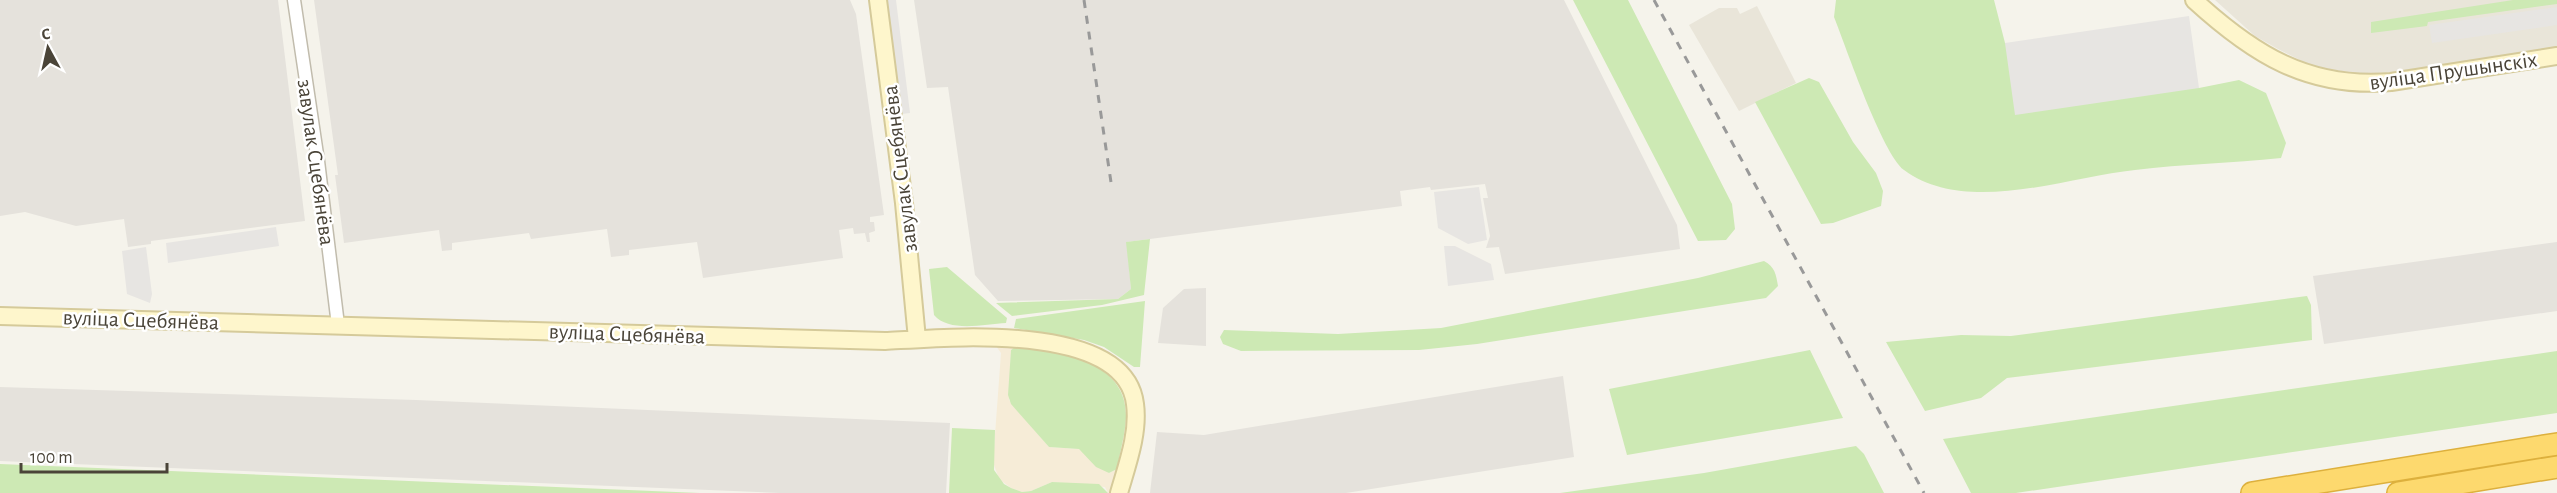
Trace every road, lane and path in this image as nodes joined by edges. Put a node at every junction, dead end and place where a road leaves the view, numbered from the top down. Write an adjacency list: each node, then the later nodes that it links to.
1 (294, 0): 6 (street, завулак Сцебянёва)
2 (878, 0): 7 (street, завулак Сцебянёва)
3 (2194, 0): 4 (street, вуліца Прушынскіх)
4 (2557, 56)
5 (0, 316): 6 (street, вуліца Сцебянёва)
6 (338, 325): 7 (street, вуліца Сцебянёва)
7 (916, 339): 10 (street, вуліца Сцебянёва)
8 (2557, 444): 11 (highway)
9 (2557, 467): 12 (highway)
10 (1119, 493)
11 (2252, 493)
12 (2398, 493)

